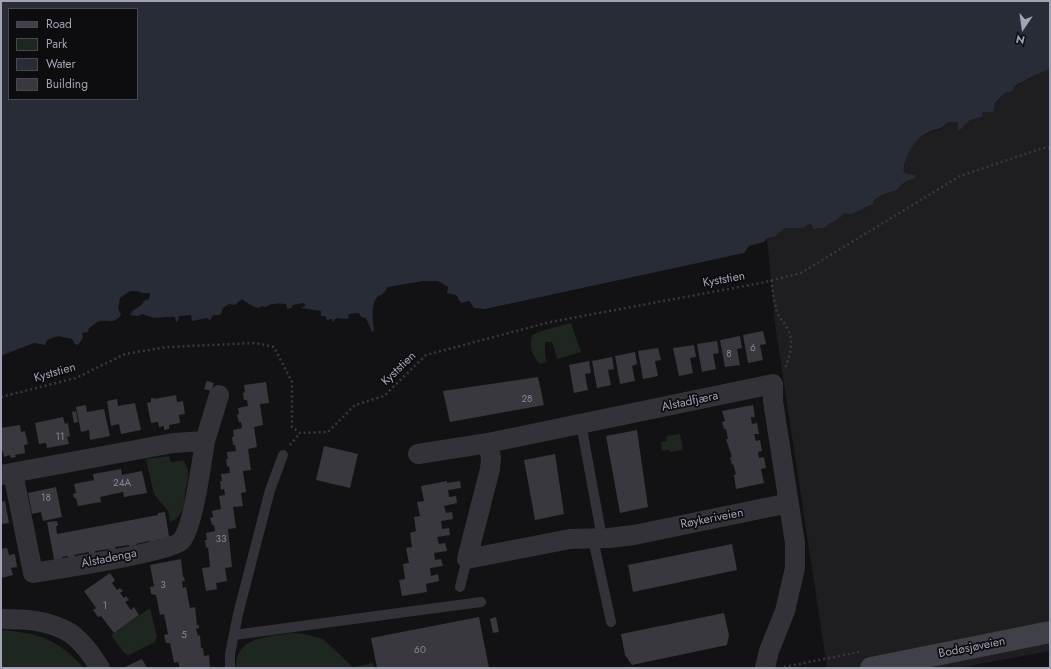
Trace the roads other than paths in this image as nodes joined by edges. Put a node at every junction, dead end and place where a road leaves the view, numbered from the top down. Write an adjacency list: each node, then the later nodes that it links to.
1 (219, 395): 3 (street, Alstadenga)
2 (581, 424): 4 (street, Alstadfjæra); 8 (street, Alstadfjæra); 9 (lane)
3 (205, 441): 7 (street, Alstadenga); 7 (street, Alstadenga)
4 (488, 443): 5 (street, Alstadfjæra); 10 (street)
5 (418, 454)
6 (283, 455): 16 (lane)
7 (7, 474)
8 (789, 504): 9 (street, Røykeriveien); 19 (street)
9 (598, 539): 10 (street, Røykeriveien); 14 (lane)
10 (467, 559): 11 (lane)
11 (460, 587)
12 (481, 602): 16 (lane)
13 (1, 619): 17 (street)
14 (611, 622)
15 (1050, 632): 20 (street, Bodøsjøveien)
16 (234, 635): 18 (lane)
17 (100, 668)
18 (230, 668)
19 (765, 668)
20 (871, 668)

